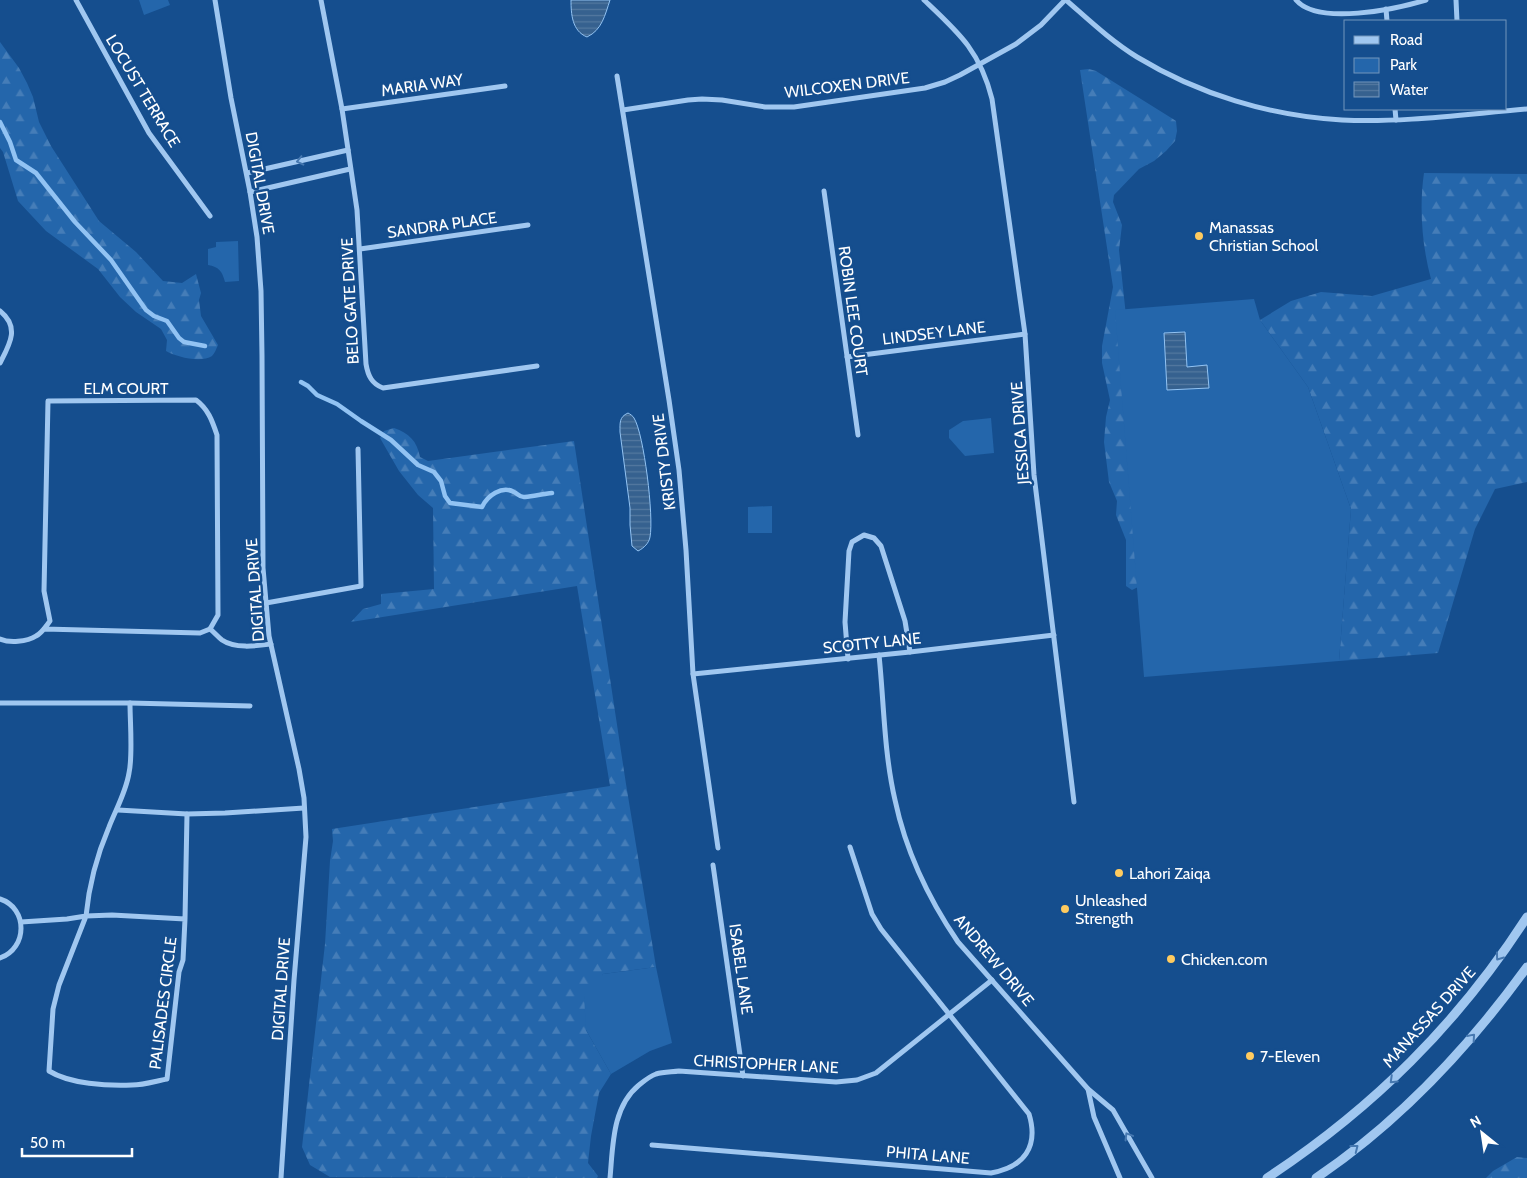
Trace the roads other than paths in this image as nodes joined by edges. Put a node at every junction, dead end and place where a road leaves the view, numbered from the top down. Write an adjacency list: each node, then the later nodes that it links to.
1 (76, 0): 25 (street, LOCUST TERRACE)
2 (215, 0): 22 (street, DIGITAL DRIVE)
3 (321, 0): 15 (street, BELO GATE DRIVE)
4 (924, 0): 12 (street, JESSICA DRIVE)
5 (1066, 0): 12 (street, WILCOXEN DRIVE); 19 (street)
6 (1296, 0): 9 (street)
7 (1426, 0): 9 (street)
8 (1456, 0): 11 (street)
9 (1386, 9): 10 (street)
10 (1387, 20)
11 (1457, 20)
12 (980, 64): 17 (street, WILCOXEN DRIVE); 29 (street, JESSICA DRIVE)
13 (616, 76): 17 (street, KRISTY DRIVE)
14 (505, 86): 15 (street, MARIA WAY)
15 (342, 109): 20 (street, BELO GATE DRIVE)
16 (1527, 109): 19 (street)
17 (623, 110): 44 (street, KRISTY DRIVE)
18 (1395, 110): 19 (street)
19 (1396, 120)
20 (348, 150): 21 (street, BELO GATE DRIVE); 22 (street, one-way to 22)
21 (350, 169): 24 (street); 27 (street, BELO GATE DRIVE)
22 (247, 173): 24 (street, DIGITAL DRIVE)
23 (824, 190): 30 (street, ROBIN LEE COURT)
24 (250, 192): 35 (street, DIGITAL DRIVE)
25 (210, 216)
26 (528, 225): 27 (street, SANDRA PLACE)
27 (360, 249): 32 (street, BELO GATE DRIVE)
28 (0, 311): 31 (street)
29 (1025, 334): 30 (street, LINDSEY LANE); 38 (street, JESSICA DRIVE)
30 (847, 357): 33 (street, ROBIN LEE COURT)
31 (0, 363)
32 (537, 366)
33 (858, 434)
34 (358, 449): 35 (street)
35 (266, 603): 40 (street, DIGITAL DRIVE)
36 (44, 629): 37 (street); 37 (street, ELM COURT); 39 (street)
37 (210, 629): 40 (street)
38 (1054, 636): 41 (street, SCOTTY LANE); 48 (street, JESSICA DRIVE)
39 (0, 639)
40 (271, 644): 49 (street, DIGITAL DRIVE)
41 (910, 652): 42 (street, SCOTTY LANE); 43 (street)
42 (879, 655): 43 (street, SCOTTY LANE); 62 (street, ANDREW DRIVE)
43 (848, 658): 44 (street, SCOTTY LANE)
44 (693, 674): 53 (street, KRISTY DRIVE)
45 (0, 703): 46 (street)
46 (130, 703): 47 (street); 50 (street, PALISADES CIRCLE)
47 (250, 706)
48 (1074, 802)
49 (304, 808): 51 (street); 67 (street, DIGITAL DRIVE)
50 (118, 810): 51 (street); 56 (street, PALISADES CIRCLE)
51 (187, 814): 58 (street, PALISADES CIRCLE)
52 (850, 847): 63 (street, PHITA LANE)
53 (718, 848)
54 (713, 865): 64 (street, ISABEL LANE)
55 (0, 899): 59 (street)
56 (86, 916): 58 (street, PALISADES CIRCLE); 58 (street, PALISADES CIRCLE); 59 (street, PALISADES CIRCLE)
57 (1527, 917): 71 (street, MANASSAS DRIVE, one-way to 71)
58 (185, 919)
59 (21, 922): 60 (street)
60 (0, 958)
61 (1527, 967): 72 (street, one-way to 61)
62 (992, 980): 63 (street, CHRISTOPHER LANE); 65 (street, ANDREW DRIVE)
63 (949, 1014): 64 (street, CHRISTOPHER LANE); 66 (street, PHITA LANE)
64 (744, 1076): 68 (street, CHRISTOPHER LANE)
65 (1088, 1088): 69 (street, ANDREW DRIVE); 70 (street, ANDREW DRIVE, one-way to 65)
66 (652, 1145)
67 (281, 1178)
68 (610, 1178)
69 (1120, 1178)
70 (1152, 1178)
71 (1267, 1178)
72 (1316, 1178)

